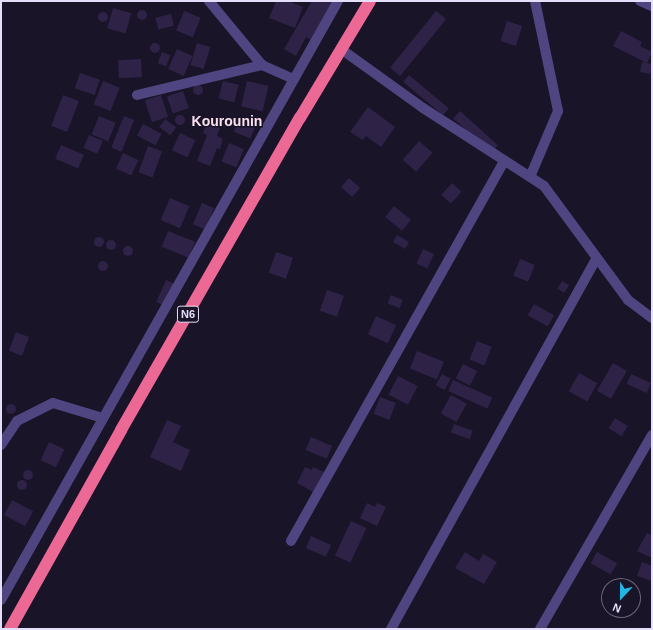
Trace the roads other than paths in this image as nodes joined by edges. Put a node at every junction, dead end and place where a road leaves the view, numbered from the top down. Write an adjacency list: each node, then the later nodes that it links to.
1 (209, 1): 8 (street)
2 (338, 1): 9 (street)
3 (370, 1): 7 (highway, N6)
4 (535, 1): 12 (street)
5 (640, 1): 6 (street)
6 (652, 6)
7 (341, 49): 11 (street); 20 (highway, N6)
8 (262, 65): 9 (street); 10 (street)
9 (294, 79): 15 (street)
10 (137, 96)
11 (504, 161): 12 (street); 18 (street)
12 (530, 177): 13 (street)
13 (597, 258): 14 (street); 21 (street)
14 (652, 318)
15 (103, 418): 17 (street); 19 (street)
16 (652, 435): 22 (street)
17 (1, 445)
18 (291, 541)
19 (1, 600)
20 (10, 629)
21 (391, 629)
22 (540, 629)

